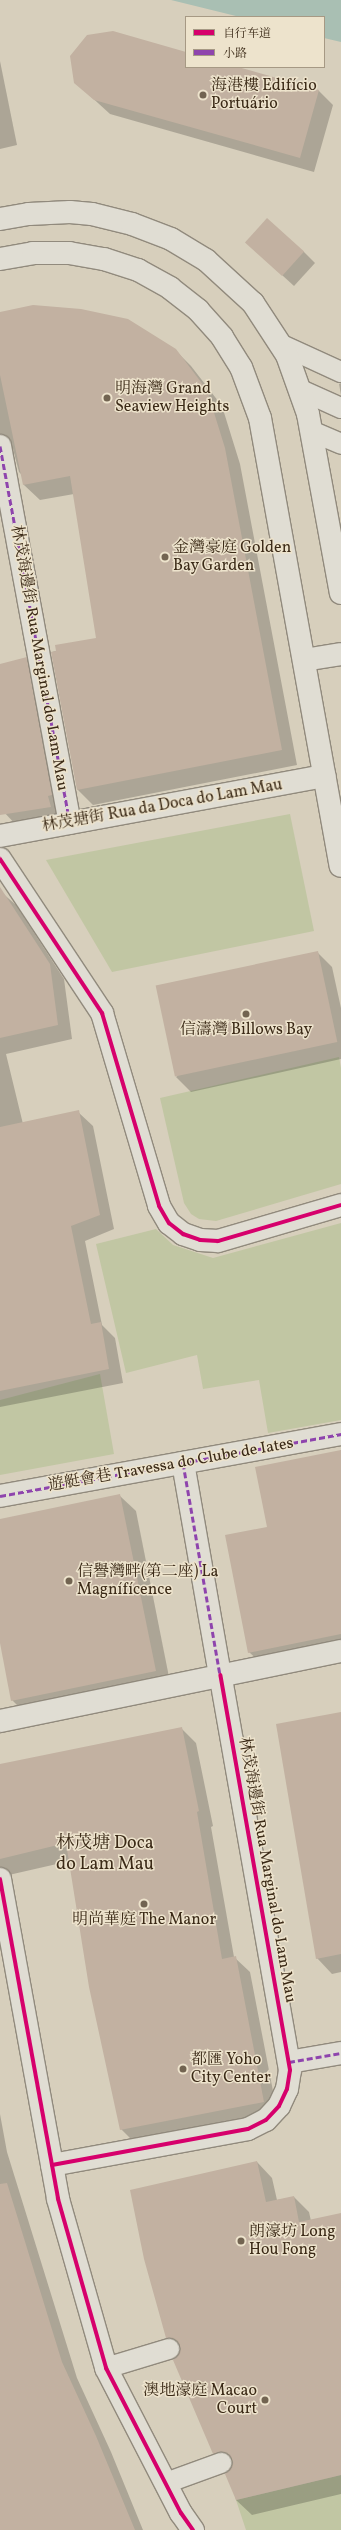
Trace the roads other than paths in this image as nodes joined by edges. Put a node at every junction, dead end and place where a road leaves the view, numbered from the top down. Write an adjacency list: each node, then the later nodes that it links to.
1 (0, 219): 3 (street)
2 (0, 259): 13 (street)
3 (282, 345): 4 (lane); 5 (street)
4 (341, 372)
5 (301, 390): 6 (lane); 7 (street)
6 (341, 408)
7 (311, 431): 8 (lane); 10 (street)
8 (341, 444)
9 (0, 446): 15 (street, 林茂海邊街 Rua Marginal do Lam Mau)
10 (335, 528): 11 (street)
11 (341, 593)
12 (341, 654): 13 (street)
13 (304, 660): 14 (street)
14 (325, 776): 15 (street, 林茂塘街 Rua da Doca do Lam Mau); 18 (street)
15 (70, 823): 16 (street, 林茂塘街 Rua da Doca do Lam Mau)
16 (0, 836)
17 (0, 859): 19 (street)
18 (341, 866)
19 (341, 1205)
20 (341, 1434): 21 (street, 遊艇會巷 Travessa do Clube de Iates)
21 (184, 1463): 22 (street, 遊艇會巷 Travessa do Clube de Iates); 24 (street, 林茂海邊街 Rua Marginal do Lam Mau)
22 (0, 1496)
23 (341, 1651): 24 (street)
24 (220, 1675): 25 (street); 28 (street, 林茂海邊街 Rua Marginal do Lam Mau)
25 (0, 1721)
26 (0, 1879): 29 (street)
27 (341, 2053): 28 (street)
28 (289, 2066): 29 (street, 林茂海邊街 Rua Marginal do Lam Mau)
29 (52, 2165): 31 (street)
30 (169, 2349): 31 (lane)
31 (106, 2368): 33 (street)
32 (221, 2463): 33 (lane)
33 (166, 2483): 34 (street)
34 (193, 2530)

